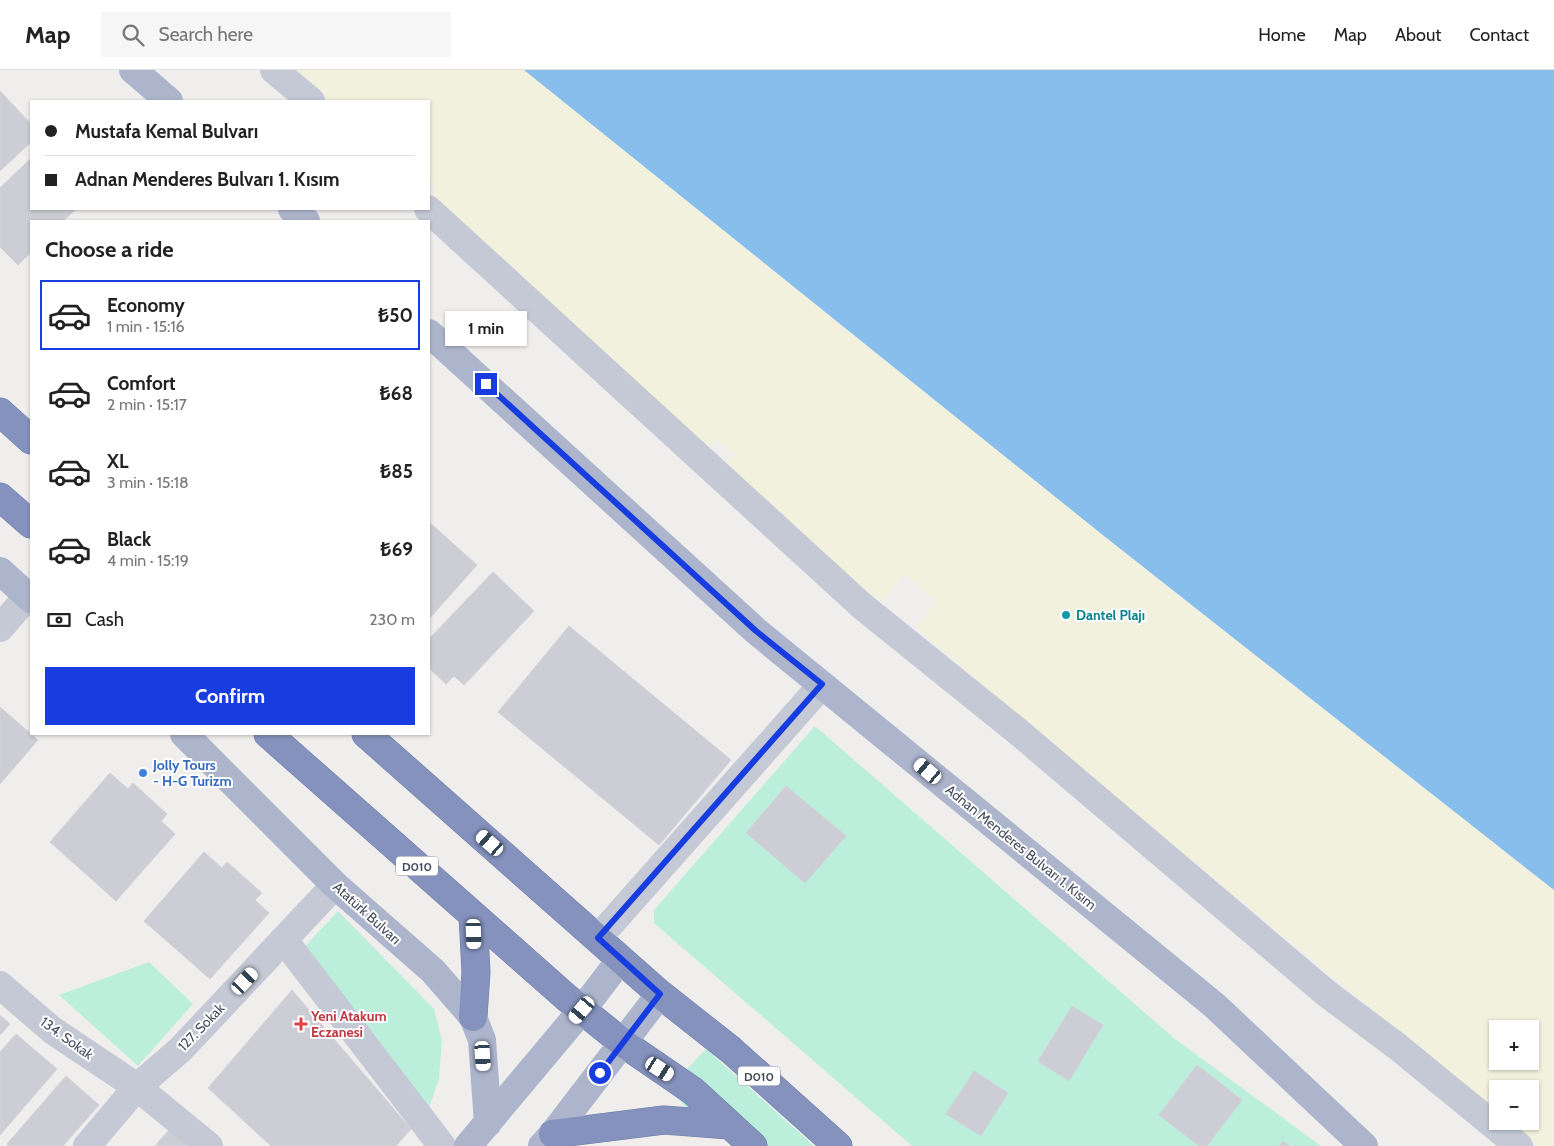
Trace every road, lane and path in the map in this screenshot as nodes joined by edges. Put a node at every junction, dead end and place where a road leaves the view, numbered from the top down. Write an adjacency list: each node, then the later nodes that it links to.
1 (133, 70): 3 (main road)
2 (274, 70): 4 (street)
3 (168, 100)
4 (310, 100)
5 (293, 210): 7 (main road)
6 (429, 210): 41 (street)
7 (305, 220)
8 (430, 334): 16 (main road, Adnan Menderes Bulvarı 1. Kısım)
9 (0, 412): 10 (highway)
10 (30, 439)
11 (0, 497): 12 (highway)
12 (30, 523)
13 (0, 571): 14 (main road)
14 (30, 598): 15 (street)
15 (0, 628)
16 (822, 684): 22 (street); 40 (main road, Adnan Menderes Bulvarı 1. Kısım)
17 (185, 735): 20 (main road, Atatürk Bulvarı)
18 (269, 735): 21 (highway, D010)
19 (367, 735): 22 (highway, D010)
20 (335, 885): 23 (street, 127. Sokak); 28 (main road, Atatürk Bulvarı)
21 (474, 916): 27 (highway, D010); 28 (highway)
22 (598, 938): 24 (highway, D010)
23 (284, 940): 30 (street, 127. Sokak); 36 (street)
24 (621, 959): 26 (highway, D010); 27 (main road)
25 (0, 985): 30 (street, 134. Sokak)
26 (669, 1001): 29 (main road); 39 (highway, D010)
27 (574, 1004): 29 (highway, D010); 31 (main road)
28 (473, 1017): 31 (main road, Atatürk Bulvarı)
29 (623, 1043): 32 (highway, D010); 33 (main road)
30 (137, 1087): 34 (street, 127. Sokak); 35 (street, 134. Sokak)
31 (488, 1123): 37 (main road)
32 (729, 1125): 33 (highway); 38 (highway, D010)
33 (548, 1140)
34 (87, 1146)
35 (209, 1146)
36 (442, 1146)
37 (468, 1146)
38 (753, 1146)
39 (838, 1146)
40 (1364, 1146)
41 (1519, 1146)

